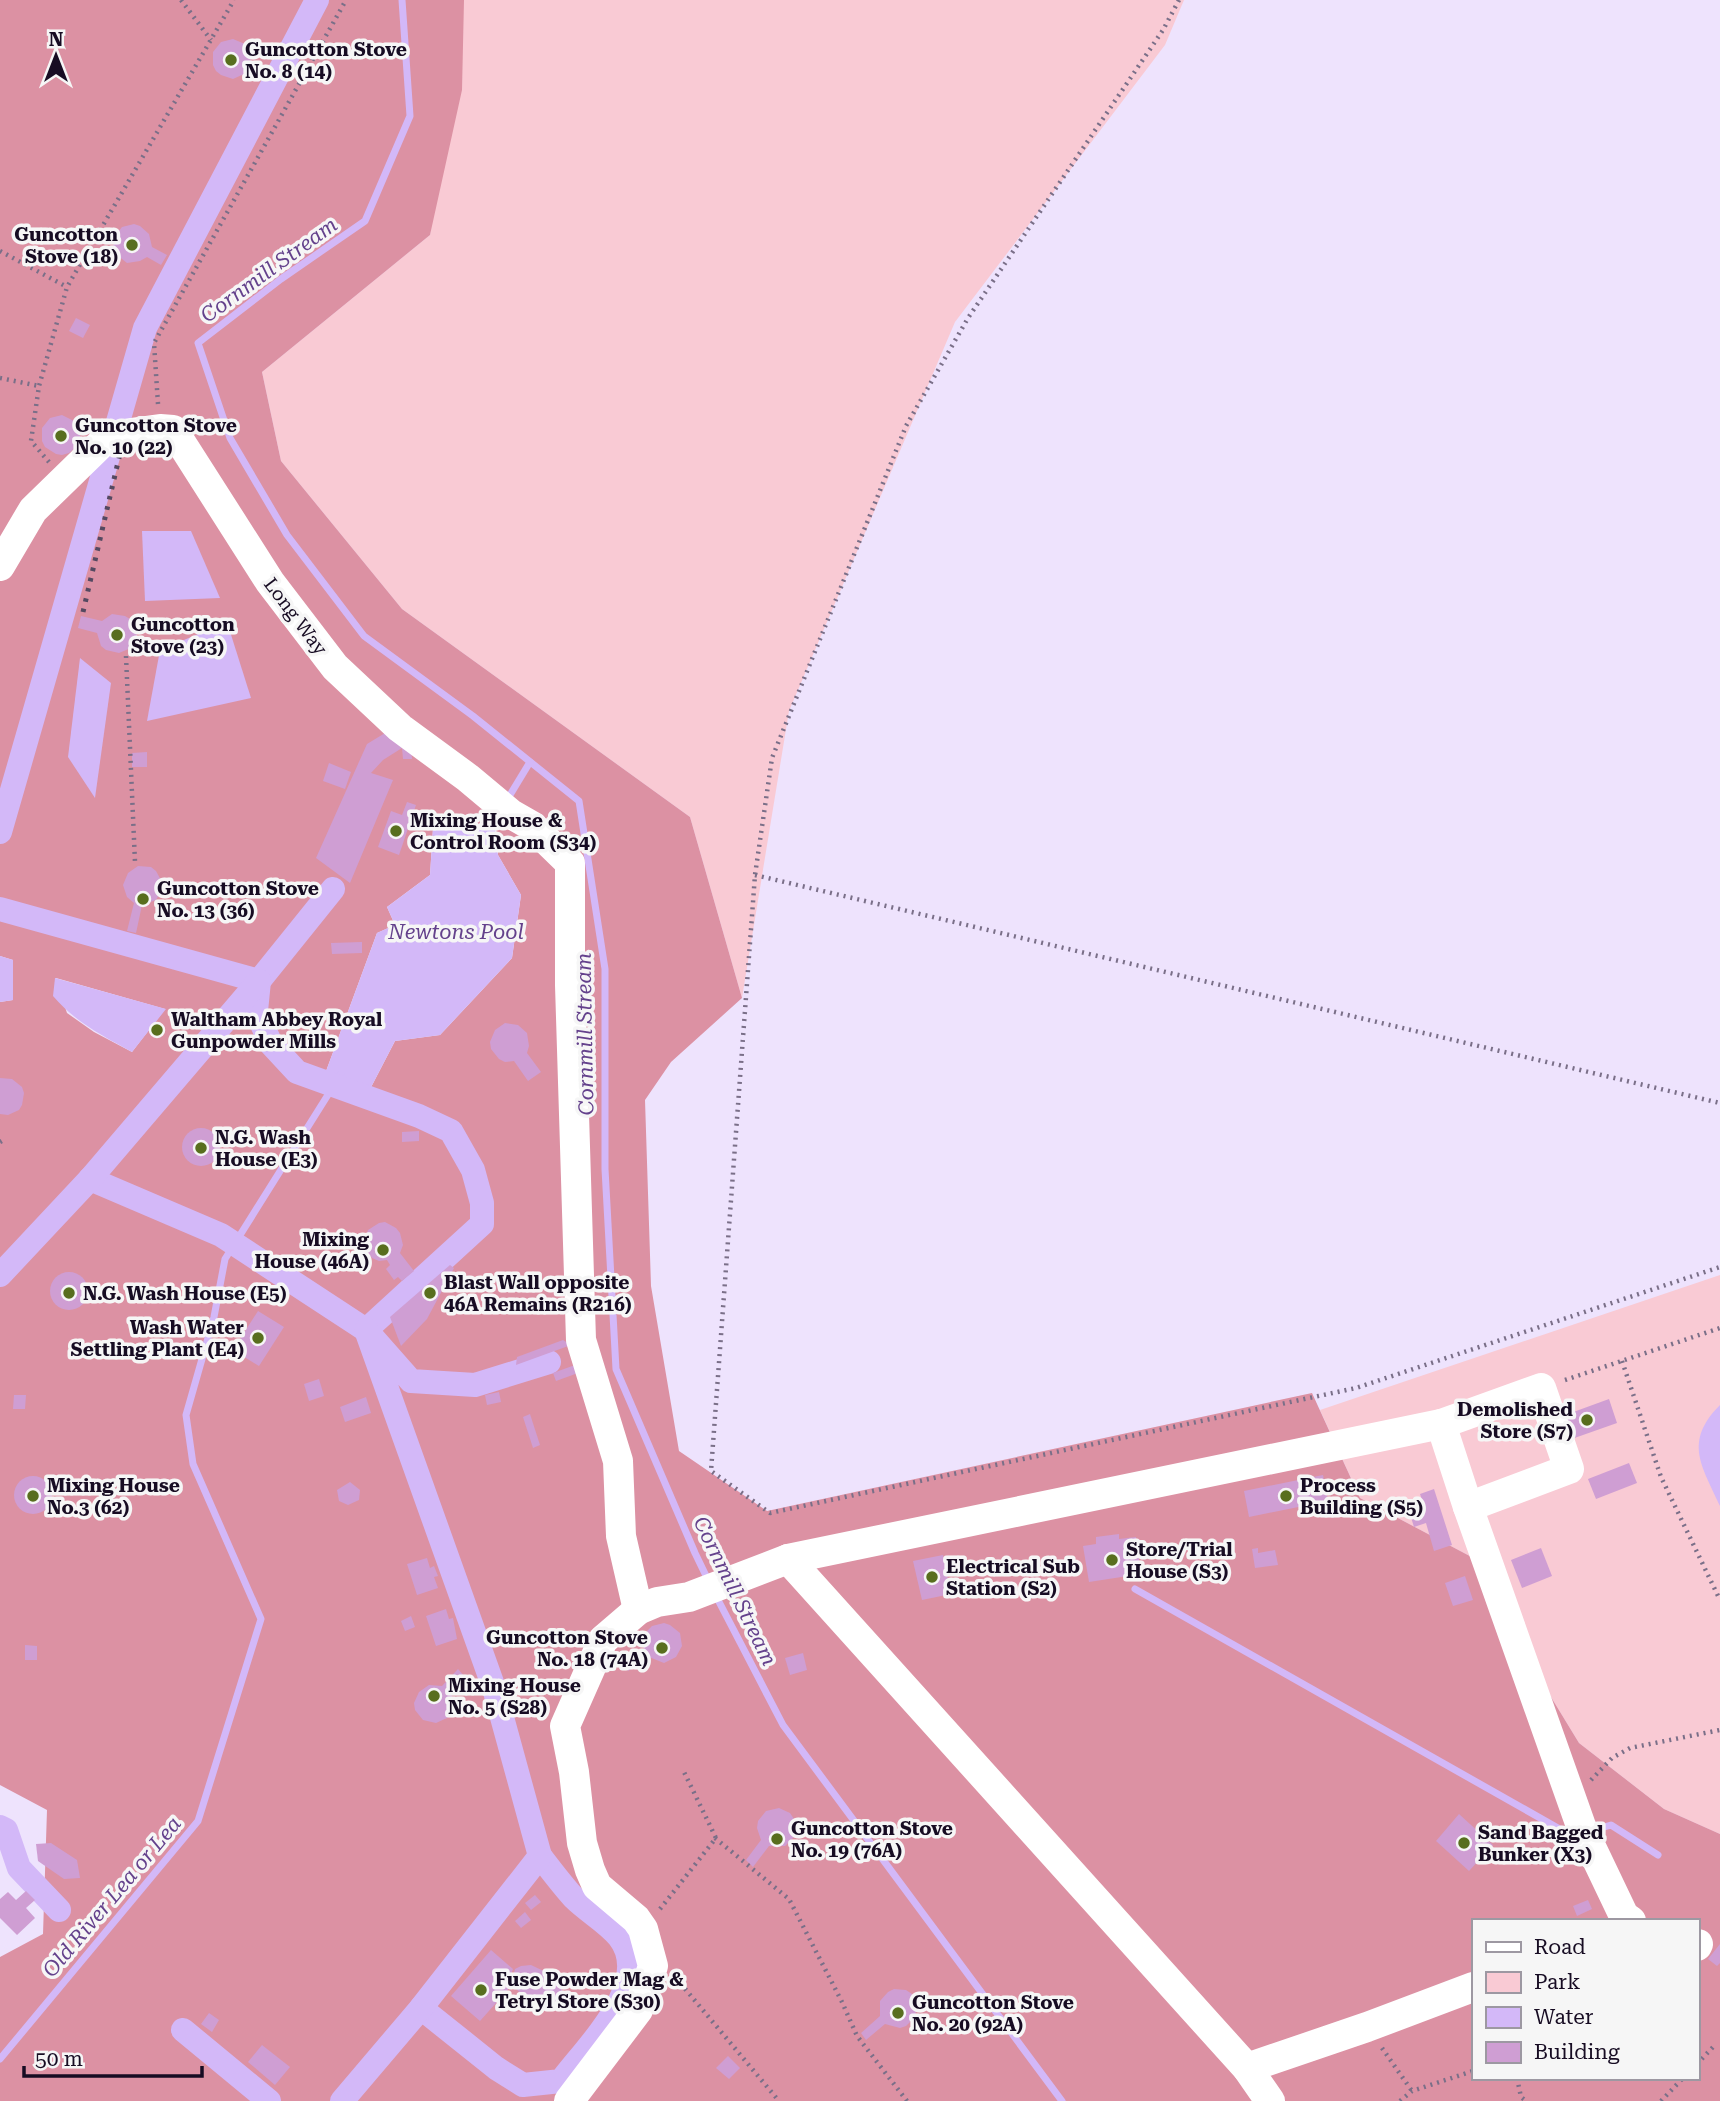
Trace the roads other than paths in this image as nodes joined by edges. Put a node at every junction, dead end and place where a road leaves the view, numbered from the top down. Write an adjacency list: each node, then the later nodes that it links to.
1 (0, 566): 5 (lane, Long Way)
2 (1441, 1424): 3 (lane); 3 (lane); 4 (lane)
3 (1468, 1507): 6 (lane)
4 (788, 1559): 5 (lane); 8 (lane)
5 (638, 1610): 9 (lane)
6 (1625, 1919)
7 (1472, 1987): 8 (lane)
8 (1247, 2068): 10 (lane)
9 (569, 2101)
10 (1270, 2101)

